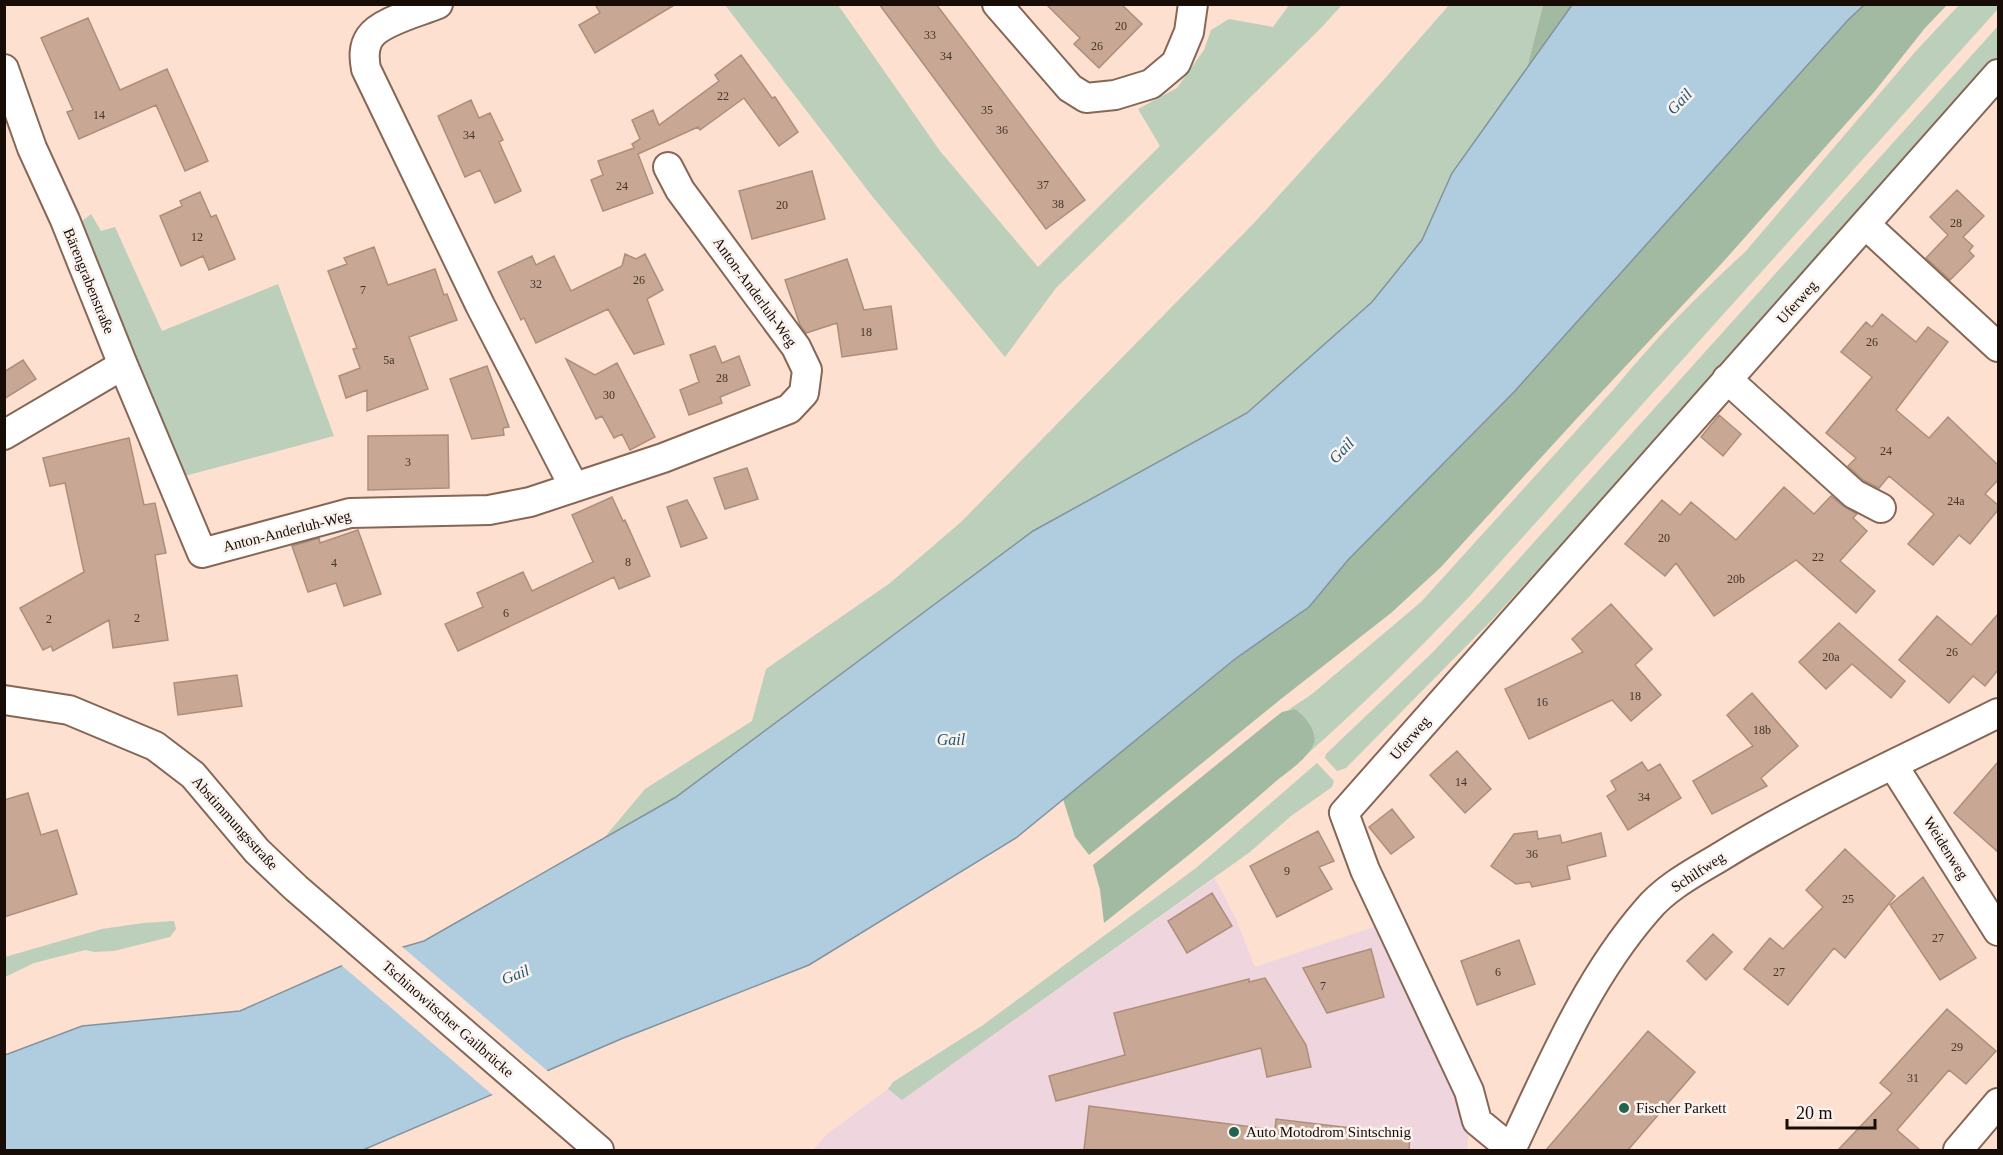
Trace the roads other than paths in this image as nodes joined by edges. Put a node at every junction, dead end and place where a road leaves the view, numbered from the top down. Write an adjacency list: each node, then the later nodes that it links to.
1 (438, 4): 12 (street)
2 (997, 4): 3 (street)
3 (1193, 4)
4 (4, 69): 9 (street, Bärengrabenstraße)
5 (1998, 74): 7 (street, Uferweg)
6 (668, 167): 12 (street, Anton-Anderluh-Weg)
7 (1866, 225): 8 (street); 10 (street, Uferweg)
8 (1998, 347)
9 (123, 365): 11 (street); 12 (street, Anton-Anderluh-Weg)
10 (1727, 379): 13 (street); 21 (street, Uferweg)
11 (4, 435)
12 (574, 487)
13 (1881, 508)
14 (4, 700): 17 (street, Abstimmungsstraße)
15 (1998, 712): 16 (street, Schilfweg)
16 (1893, 765): 18 (street, Weidenweg); 21 (street, Schilfweg)
17 (296, 888): 20 (street, Tschinowitscher Gailbrücke)
18 (1998, 932)
19 (1998, 1103): 22 (street)
20 (599, 1150)
21 (1511, 1150)
22 (1958, 1150)

